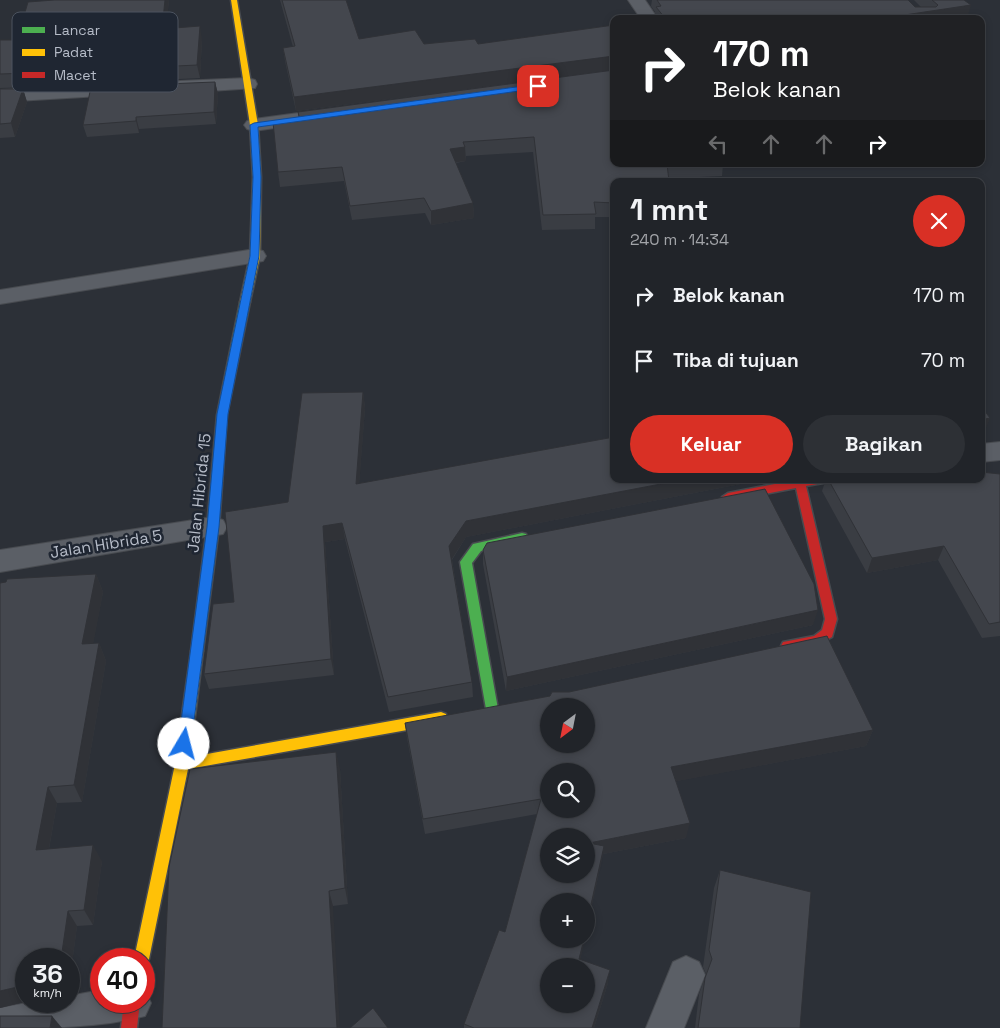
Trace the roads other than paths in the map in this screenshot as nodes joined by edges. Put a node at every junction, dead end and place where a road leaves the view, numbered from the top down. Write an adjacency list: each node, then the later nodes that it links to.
1 (234, 0): 4 (street, Jalan Hibrida 15)
2 (636, 0): 3 (street)
3 (647, 15)
4 (248, 84): 5 (street); 9 (street, Jalan Hibrida 15)
5 (178, 87)
6 (77, 92): 7 (street)
7 (0, 96)
8 (351, 112): 9 (street)
9 (254, 125): 10 (street, Jalan Hibrida 15)
10 (255, 256): 11 (street); 16 (street, Jalan Hibrida 15)
11 (0, 297)
12 (1000, 451): 13 (street)
13 (985, 453)
14 (800, 483): 15 (street); 19 (street)
15 (712, 500)
16 (213, 527): 18 (street, Jalan Hibrida 5); 22 (street, Jalan Hibrida 15)
17 (536, 535): 20 (street)
18 (0, 561)
19 (779, 647)
20 (492, 709)
21 (454, 716): 22 (street)
22 (182, 764): 23 (street, Jalan Hibrida 15)
23 (143, 948)
24 (686, 974): 27 (street)
25 (115, 1013): 26 (street)
26 (0, 1027)
27 (665, 1028)

